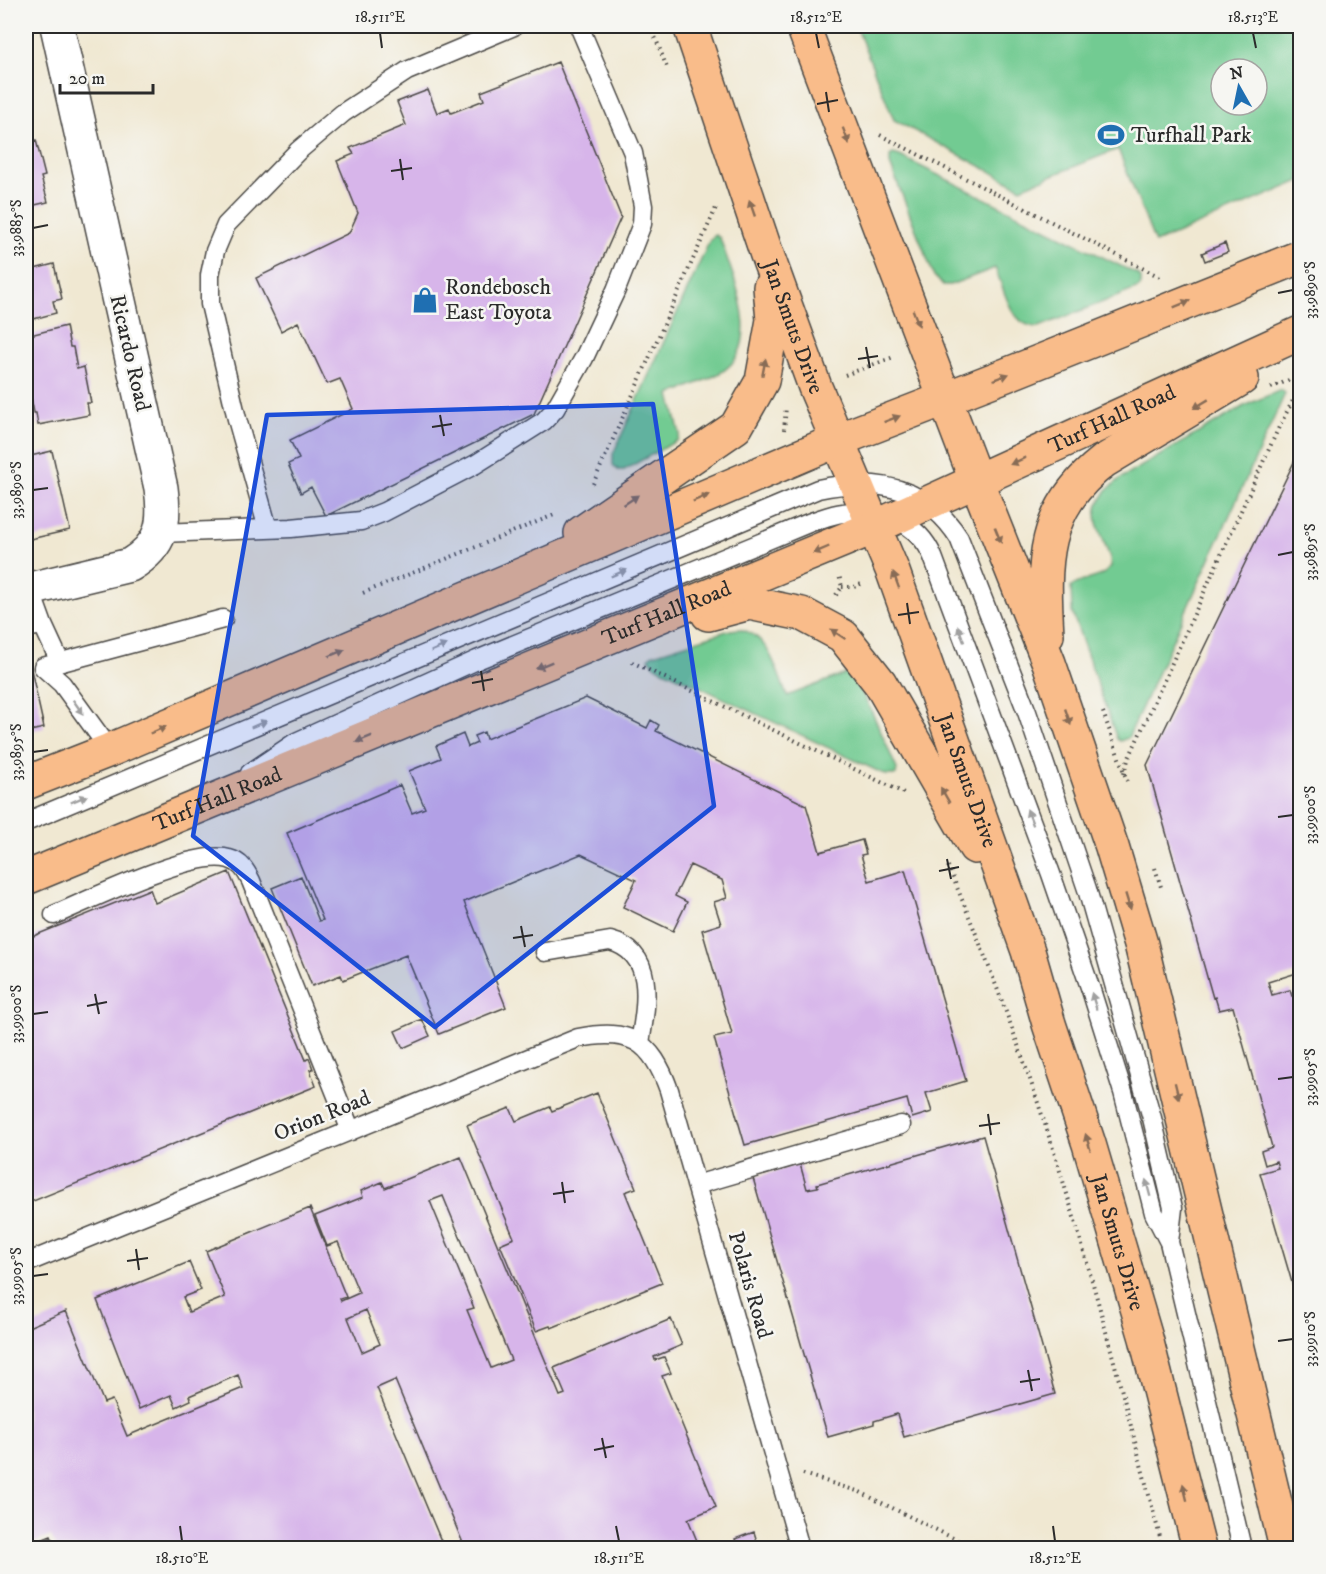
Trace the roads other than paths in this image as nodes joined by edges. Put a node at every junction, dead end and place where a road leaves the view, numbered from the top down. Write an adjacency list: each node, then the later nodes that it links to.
1 (57, 26): 15 (street, Ricardo Road)
2 (514, 26): 14 (lane)
3 (579, 26): 14 (lane)
4 (690, 26): 6 (main road, Jan Smuts Drive, one-way to 4)
5 (803, 26): 9 (main road, one-way to 9)
6 (766, 252): 10 (main road, Jan Smuts Drive); 16 (main road, one-way to 6)
7 (1300, 257): 9 (main road, one-way to 7)
8 (1300, 333): 11 (main road, Turf Hall Road, one-way to 11); 21 (main road, one-way to 21)
9 (946, 398): 10 (main road, one-way to 9); 11 (main road)
10 (838, 440): 13 (main road, Jan Smuts Drive); 16 (main road, one-way to 10)
11 (976, 480): 12 (main road, Turf Hall Road); 21 (main road, one-way to 21)
12 (927, 503): 13 (main road, Turf Hall Road); 13 (lane); 35 (lane)
13 (873, 511): 20 (main road, Turf Hall Road, one-way to 20); 25 (lane); 26 (lane, one-way to 13); 29 (main road, Jan Smuts Drive, one-way to 13); 35 (lane, one-way to 13)
14 (268, 529): 15 (lane)
15 (161, 533): 17 (street)
16 (512, 579): 23 (main road, one-way to 16)
17 (28, 589): 19 (lane)
18 (223, 619): 22 (lane)
19 (34, 626): 22 (lane)
20 (590, 645): 25 (main road, Turf Hall Road, one-way to 25); 29 (main road, one-way to 20)
21 (1049, 663): 40 (main road, one-way to 40)
22 (51, 665): 23 (lane, one-way to 23)
23 (110, 750): 24 (main road)
24 (26, 783)
25 (201, 806): 27 (main road, Turf Hall Road)
26 (26, 822)
27 (26, 878)
28 (54, 915): 33 (lane)
29 (1017, 919): 38 (main road, Jan Smuts Drive, one-way to 29)
30 (545, 952): 31 (lane)
31 (640, 1043): 33 (lane, Orion Road); 34 (lane, Polaris Road)
32 (901, 1125): 34 (lane)
33 (351, 1131): 36 (lane, Orion Road)
34 (696, 1185): 37 (lane, Polaris Road)
35 (1169, 1242): 39 (lane)
36 (26, 1263)
37 (800, 1548)
38 (1199, 1548)
39 (1242, 1548)
40 (1286, 1548)

